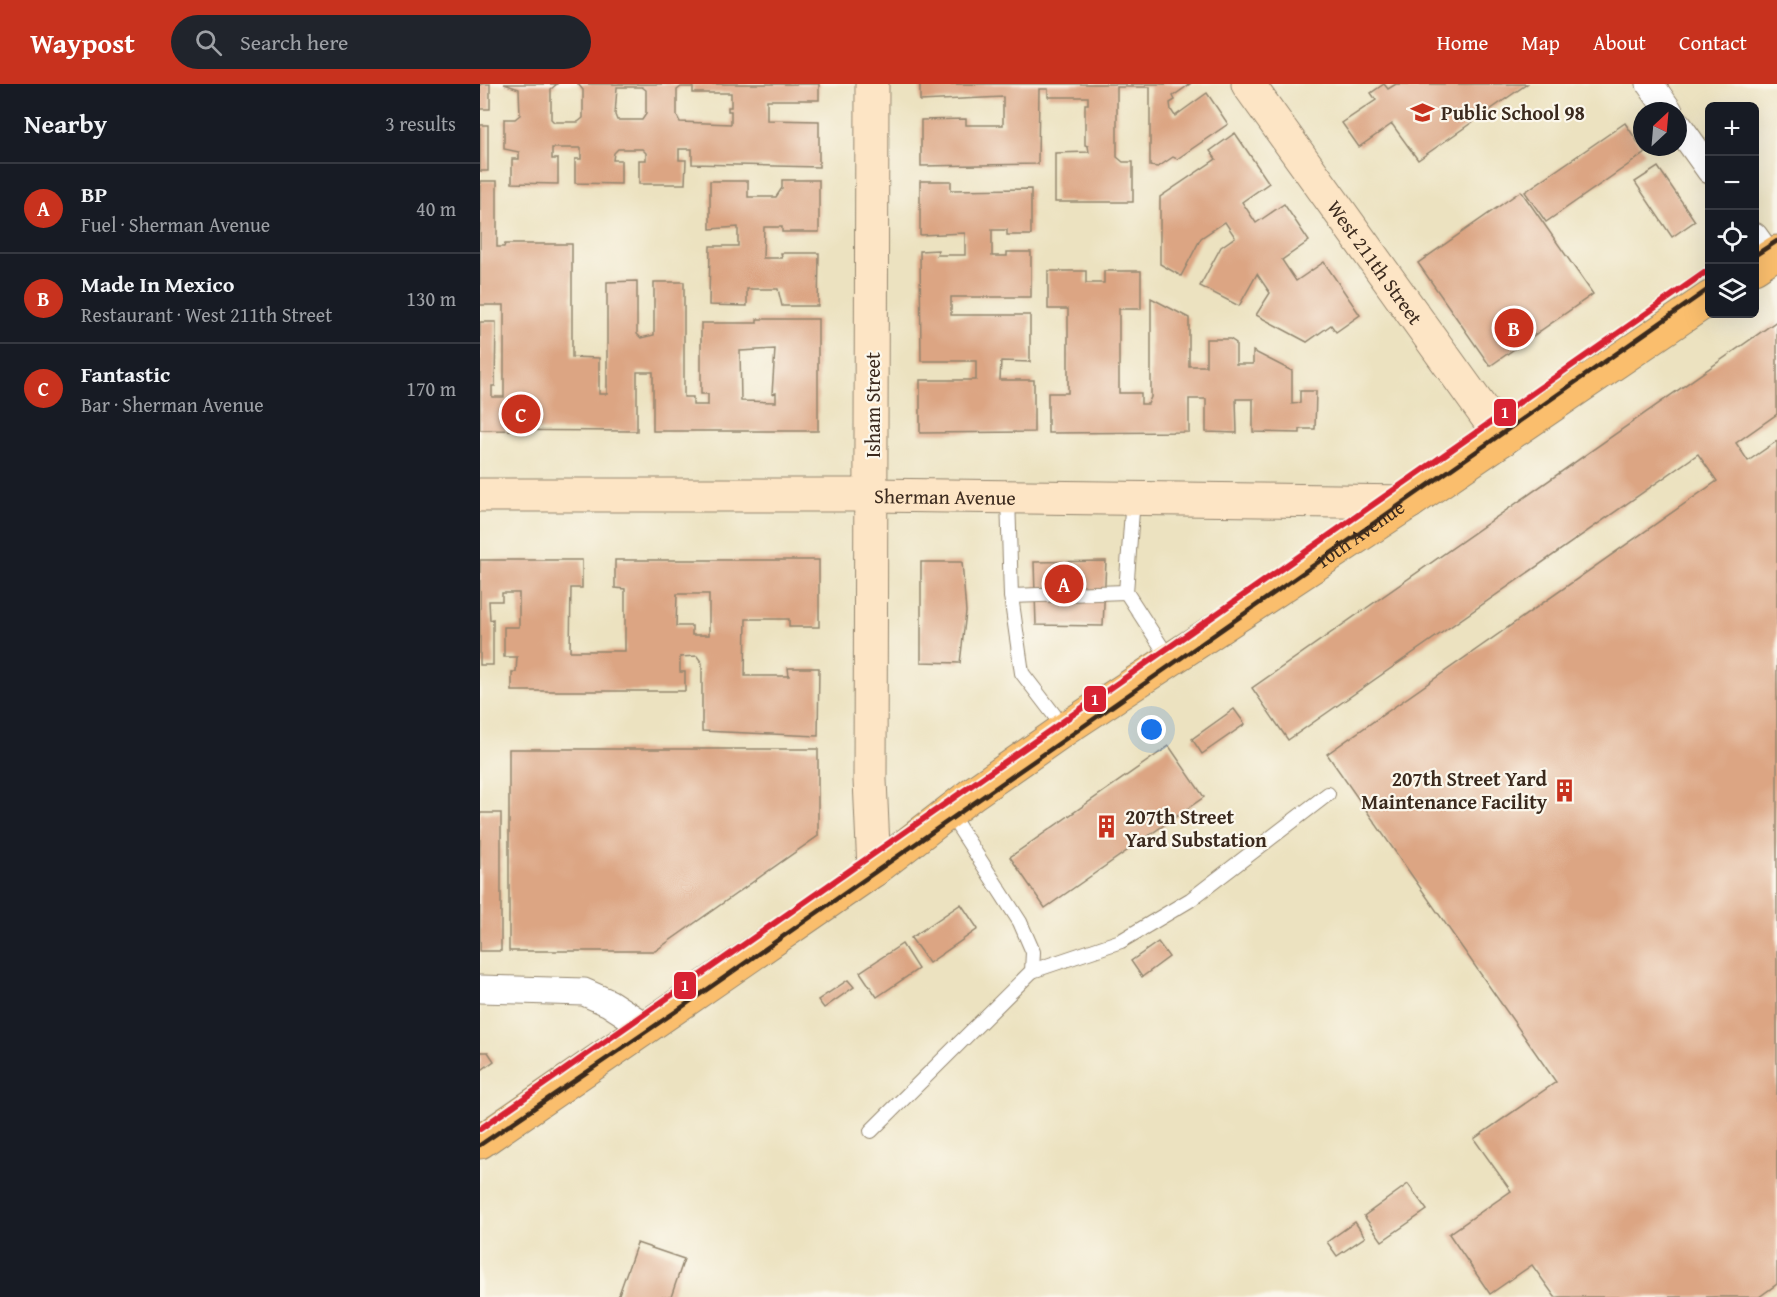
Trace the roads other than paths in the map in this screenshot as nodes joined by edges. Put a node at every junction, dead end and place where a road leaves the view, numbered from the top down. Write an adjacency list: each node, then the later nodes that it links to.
1 (872, 84): 10 (street, Isham Street)
2 (1248, 84): 8 (street, West 211th Street)
3 (1650, 84): 4 (street)
4 (1663, 102)
5 (1687, 137): 6 (street)
6 (1705, 163)
7 (1705, 301): 8 (main road, 10th Avenue)
8 (1503, 439): 13 (main road, 10th Avenue)
9 (480, 495): 10 (street, Sherman Avenue)
10 (872, 495): 11 (street, Sherman Avenue); 20 (street, Isham Street)
11 (1008, 497): 12 (street, Sherman Avenue); 15 (lane)
12 (1133, 498): 13 (street, Sherman Avenue); 14 (lane)
13 (1410, 502): 16 (main road, 10th Avenue)
14 (1126, 592): 15 (lane); 16 (lane)
15 (1011, 596): 17 (lane)
16 (1170, 660): 17 (main road, 10th Avenue)
17 (1065, 729): 19 (main road, 10th Avenue)
18 (1328, 794): 21 (lane)
19 (949, 812): 20 (main road, 10th Avenue); 21 (lane)
20 (874, 870): 23 (main road, 10th Avenue)
21 (1032, 971): 24 (lane)
22 (480, 989): 23 (street)
23 (646, 1027): 25 (main road, 10th Avenue)
24 (871, 1131)
25 (480, 1142)

